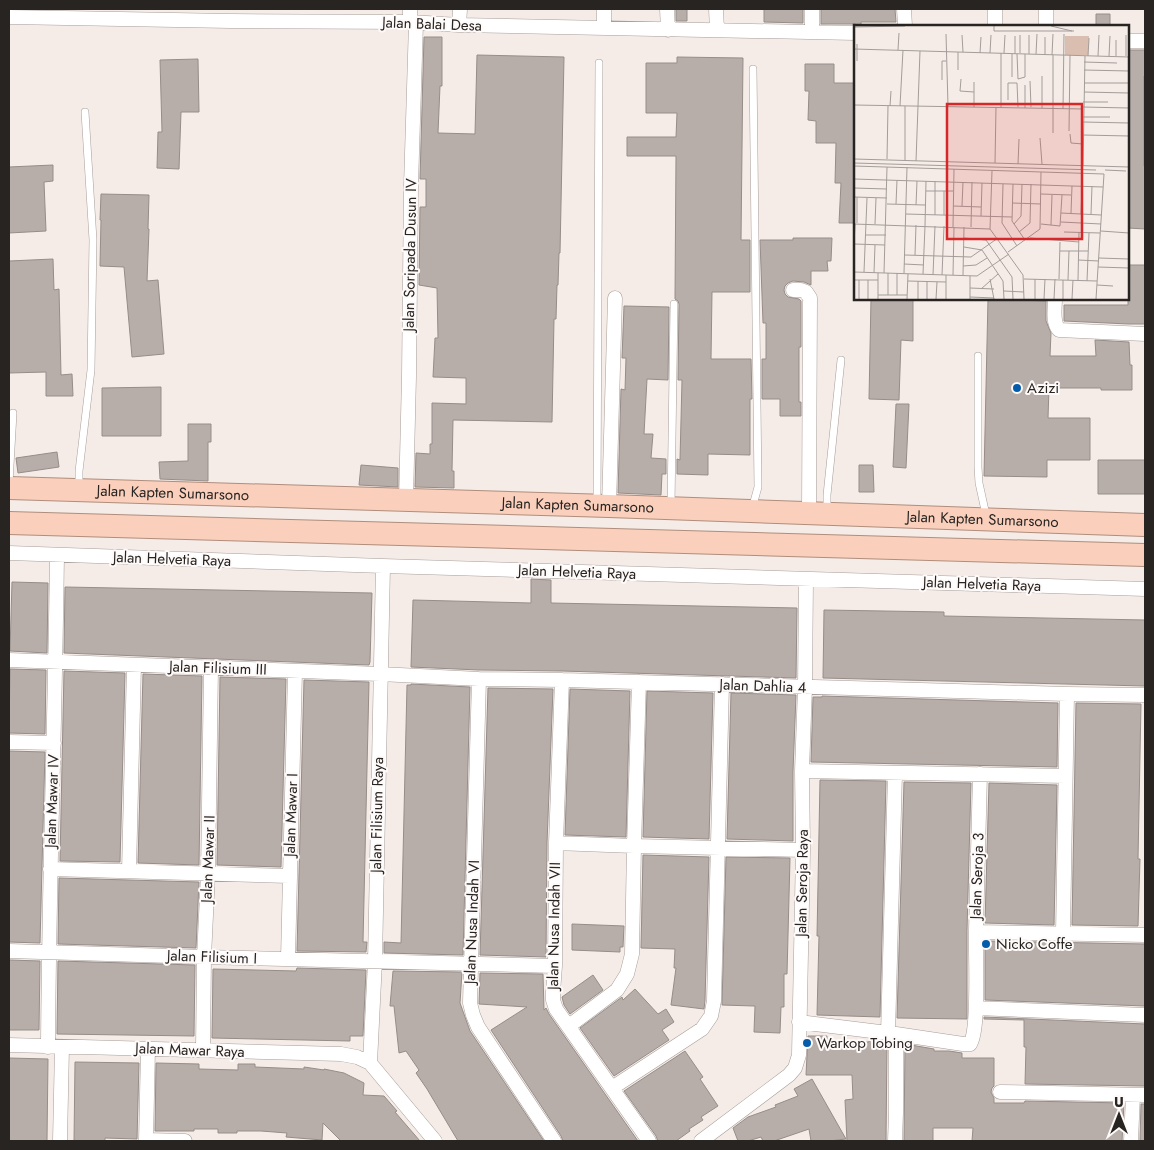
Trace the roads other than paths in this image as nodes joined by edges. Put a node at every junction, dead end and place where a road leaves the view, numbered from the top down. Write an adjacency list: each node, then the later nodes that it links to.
1 (460, 9): 12 (street)
2 (604, 9): 16 (street)
3 (668, 9): 17 (street)
4 (716, 9): 18 (street)
5 (812, 9): 19 (street)
6 (904, 9): 13 (street)
7 (995, 9): 14 (street)
8 (1046, 9): 15 (street)
9 (229, 15): 10 (street, Jalan Balai Desa); 11 (street, Jalan Balai Desa)
10 (9, 17)
11 (412, 18): 12 (street, Jalan Balai Desa); 37 (street, Jalan Soripada Dusun IV)
12 (460, 25): 16 (street, Jalan Balai Desa)
13 (905, 25)
14 (995, 25)
15 (1046, 25)
16 (604, 27): 17 (street, Jalan Balai Desa)
17 (668, 30): 18 (street, Jalan Balai Desa)
18 (717, 30): 19 (street, Jalan Balai Desa)
19 (812, 32): 20 (street, Jalan Balai Desa)
20 (854, 33)
21 (1129, 41): 22 (street)
22 (1145, 42)
23 (599, 63): 39 (lane)
24 (753, 69): 41 (lane)
25 (85, 112): 36 (lane)
26 (793, 290): 42 (street)
27 (615, 298): 39 (street)
28 (1055, 300): 30 (street)
29 (674, 304): 40 (lane)
30 (1145, 334)
31 (978, 356): 43 (lane)
32 (841, 360): 42 (lane)
33 (13, 413): 34 (lane)
34 (9, 484)
35 (9, 488): 36 (highway, Jalan Kapten Sumarsono)
36 (79, 490): 38 (highway, Jalan Kapten Sumarsono)
37 (406, 493): 38 (highway, Jalan Kapten Sumarsono); 39 (highway, Jalan Kapten Sumarsono)
38 (234, 495): 46 (highway)
39 (603, 506): 40 (highway, Jalan Kapten Sumarsono)
40 (671, 509): 41 (highway, Jalan Kapten Sumarsono)
41 (751, 512): 42 (highway, Jalan Kapten Sumarsono)
42 (818, 514): 43 (highway, Jalan Kapten Sumarsono)
43 (987, 520): 45 (highway, Jalan Kapten Sumarsono)
44 (9, 523): 46 (highway, Jalan Kapten Sumarsono)
45 (1145, 525)
46 (234, 530): 48 (highway, Jalan Kapten Sumarsono)
47 (9, 553): 49 (street, Jalan Helvetia Raya)
48 (1145, 555)
49 (57, 556): 50 (street, Jalan Helvetia Raya); 54 (street, Jalan Mawar IV)
50 (382, 566): 51 (street, Jalan Helvetia Raya); 58 (street, Jalan Filisium Raya)
51 (806, 579): 52 (street, Jalan Helvetia Raya); 63 (street, Jalan Seroja Raya)
52 (1145, 589)
53 (9, 660): 54 (street, Jalan Filisium III)
54 (56, 662): 55 (street, Jalan Filisium III); 67 (street, Jalan Mawar IV)
55 (134, 665): 56 (street, Jalan Filisium III); 77 (street)
56 (212, 668): 57 (street, Jalan Filisium III); 78 (street, Jalan Mawar II)
57 (295, 671): 58 (street, Jalan Filisium III); 79 (street, Jalan Mawar I)
58 (380, 674): 59 (street, Jalan Dahlia 4); 87 (street, Jalan Filisium Raya)
59 (479, 679): 60 (street, Jalan Dahlia 4); 88 (street, Jalan Nusa Indah VI)
60 (562, 680): 61 (street, Jalan Dahlia 4); 72 (street, Jalan Nusa Indah VII)
61 (639, 682): 62 (street, Jalan Dahlia 4); 73 (street)
62 (722, 684): 63 (street, Jalan Dahlia 4); 74 (street)
63 (805, 687): 64 (street, Jalan Dahlia 4); 68 (street, Jalan Seroja Raya)
64 (1067, 694): 65 (street, Jalan Dahlia 4); 71 (street)
65 (1145, 695)
66 (9, 742): 67 (street)
67 (54, 743): 76 (street, Jalan Mawar IV)
68 (802, 770): 69 (street); 75 (street, Jalan Seroja Raya)
69 (895, 773): 70 (street); 94 (street)
70 (980, 774): 71 (street); 80 (street, Jalan Seroja 3)
71 (1065, 776): 81 (street)
72 (556, 843): 73 (street); 89 (street, Jalan Nusa Indah VII)
73 (634, 846): 74 (street); 93 (street)
74 (718, 848): 75 (street); 100 (street)
75 (803, 850): 92 (street, Jalan Seroja Raya)
76 (50, 869): 77 (street); 84 (street, Jalan Mawar IV)
77 (129, 871): 78 (street)
78 (208, 873): 79 (street); 85 (street, Jalan Mawar II)
79 (289, 876): 86 (street, Jalan Mawar I)
80 (976, 932): 81 (street); 90 (street, Jalan Seroja 3)
81 (1063, 933): 82 (street)
82 (1145, 935)
83 (9, 951): 84 (street, Jalan Filisium I)
84 (48, 952): 85 (street, Jalan Filisium I); 96 (street, Jalan Mawar IV)
85 (204, 957): 86 (street, Jalan Filisium I); 98 (street, Jalan Mawar II)
86 (288, 959): 87 (street, Jalan Filisium I)
87 (375, 961): 88 (street, Jalan Filisium I); 99 (street, Jalan Filisium Raya)
88 (472, 963): 89 (street, Jalan Filisium I); 107 (street, Jalan Nusa Indah VI)
89 (555, 966): 93 (street, Jalan Nusa Indah VII)
90 (976, 1008): 91 (street); 94 (street, Jalan Seroja 3)
91 (1145, 1015)
92 (799, 1022): 94 (street, Jalan Seroja 3); 109 (street, Jalan Seroja Raya)
93 (568, 1026): 100 (street, Jalan Nusa Indah VII)
94 (892, 1034): 110 (street)
95 (9, 1045): 96 (street, Jalan Mawar Raya)
96 (55, 1047): 97 (street, Jalan Mawar Raya); 104 (street, Jalan Mawar IV)
97 (148, 1049): 98 (street, Jalan Mawar Raya); 103 (street)
98 (203, 1050): 99 (street, Jalan Mawar Raya)
99 (370, 1063): 106 (street)
100 (612, 1088): 108 (street, Jalan Nusa Indah VII)
101 (1000, 1092): 102 (street)
102 (1139, 1095): 111 (street)
103 (146, 1140): 105 (street)
104 (60, 1141)
105 (185, 1141)
106 (435, 1141)
107 (554, 1141)
108 (649, 1141)
109 (701, 1141)
110 (895, 1141)
111 (1132, 1141)

